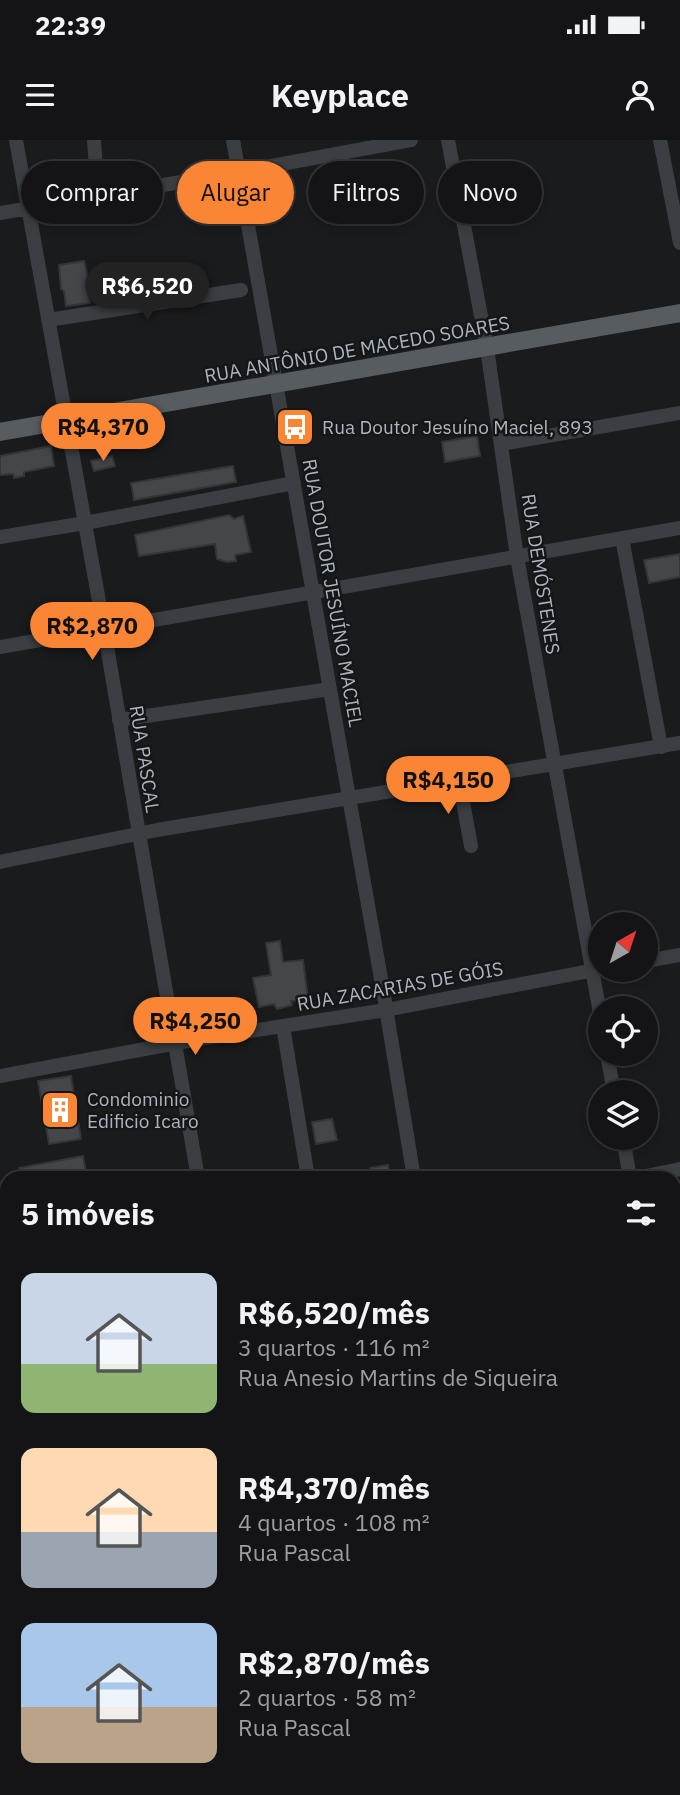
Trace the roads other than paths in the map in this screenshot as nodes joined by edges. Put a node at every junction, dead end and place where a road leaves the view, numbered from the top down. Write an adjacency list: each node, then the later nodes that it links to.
1 (16, 140): 10 (street, RUA PASCAL)
2 (94, 140): 7 (street)
3 (233, 140): 8 (street, RUA DOUTOR JESUÍNO MACIEL)
4 (411, 140): 9 (street)
5 (448, 140): 19 (street, RUA DEMÓSTENES)
6 (660, 140): 15 (street)
7 (96, 161)
8 (237, 161)
9 (294, 162)
10 (21, 168)
11 (21, 208): 12 (street)
12 (0, 213)
13 (31, 224): 18 (street, RUA PASCAL)
14 (248, 224): 20 (street, RUA DOUTOR JESUÍNO MACIEL)
15 (680, 243)
16 (241, 290): 18 (street)
17 (680, 313): 19 (main road, RUA ANTÔNIO DE MACEDO SOARES)
18 (48, 320): 22 (street, RUA PASCAL)
19 (487, 348): 20 (main road, RUA ANTÔNIO DE MACEDO SOARES); 24 (street, RUA DEMÓSTENES)
20 (276, 385): 22 (main road, RUA ANTÔNIO DE MACEDO SOARES); 25 (street, RUA DOUTOR JESUÍNO MACIEL)
21 (680, 412): 24 (street)
22 (67, 421): 23 (main road, RUA ANTÔNIO DE MACEDO SOARES); 26 (street, RUA PASCAL)
23 (0, 432)
24 (502, 444): 30 (street, RUA DEMÓSTENES)
25 (294, 483): 26 (street); 31 (street, RUA DOUTOR JESUÍNO MACIEL)
26 (85, 523): 28 (street); 32 (street, RUA PASCAL)
27 (680, 528): 29 (street)
28 (0, 537)
29 (622, 538): 30 (street); 37 (street)
30 (517, 557): 31 (street); 38 (street, RUA DEMÓSTENES)
31 (313, 594): 32 (street); 34 (street, RUA DOUTOR JESUÍNO MACIEL)
32 (104, 629): 33 (street); 35 (street, RUA PASCAL)
33 (0, 647)
34 (330, 689): 35 (street); 40 (street, RUA DOUTOR JESUÍNO MACIEL)
35 (119, 720): 41 (street, RUA PASCAL)
36 (680, 743): 37 (street)
37 (661, 747): 38 (street)
38 (553, 765): 39 (street); 44 (street, RUA DEMÓSTENES)
39 (459, 780): 40 (street); 42 (street)
40 (349, 798): 41 (street); 48 (street, RUA DOUTOR JESUÍNO MACIEL)
41 (138, 834): 43 (street); 50 (street, RUA PASCAL)
42 (471, 846)
43 (0, 862)
44 (588, 931)
45 (680, 955): 46 (street)
46 (658, 959)
47 (588, 971): 48 (street, RUA ZACARIAS DE GÓIS)
48 (386, 1010): 49 (street, RUA ZACARIAS DE GÓIS); 55 (street, RUA DOUTOR JESUÍNO MACIEL)
49 (283, 1026): 50 (street, RUA ZACARIAS DE GÓIS); 54 (street)
50 (175, 1044): 51 (street, RUA ZACARIAS DE GÓIS); 53 (street, RUA PASCAL)
51 (0, 1076)
52 (625, 1150): 56 (street)
53 (197, 1171)
54 (307, 1171)
55 (413, 1171)
56 (629, 1171)

